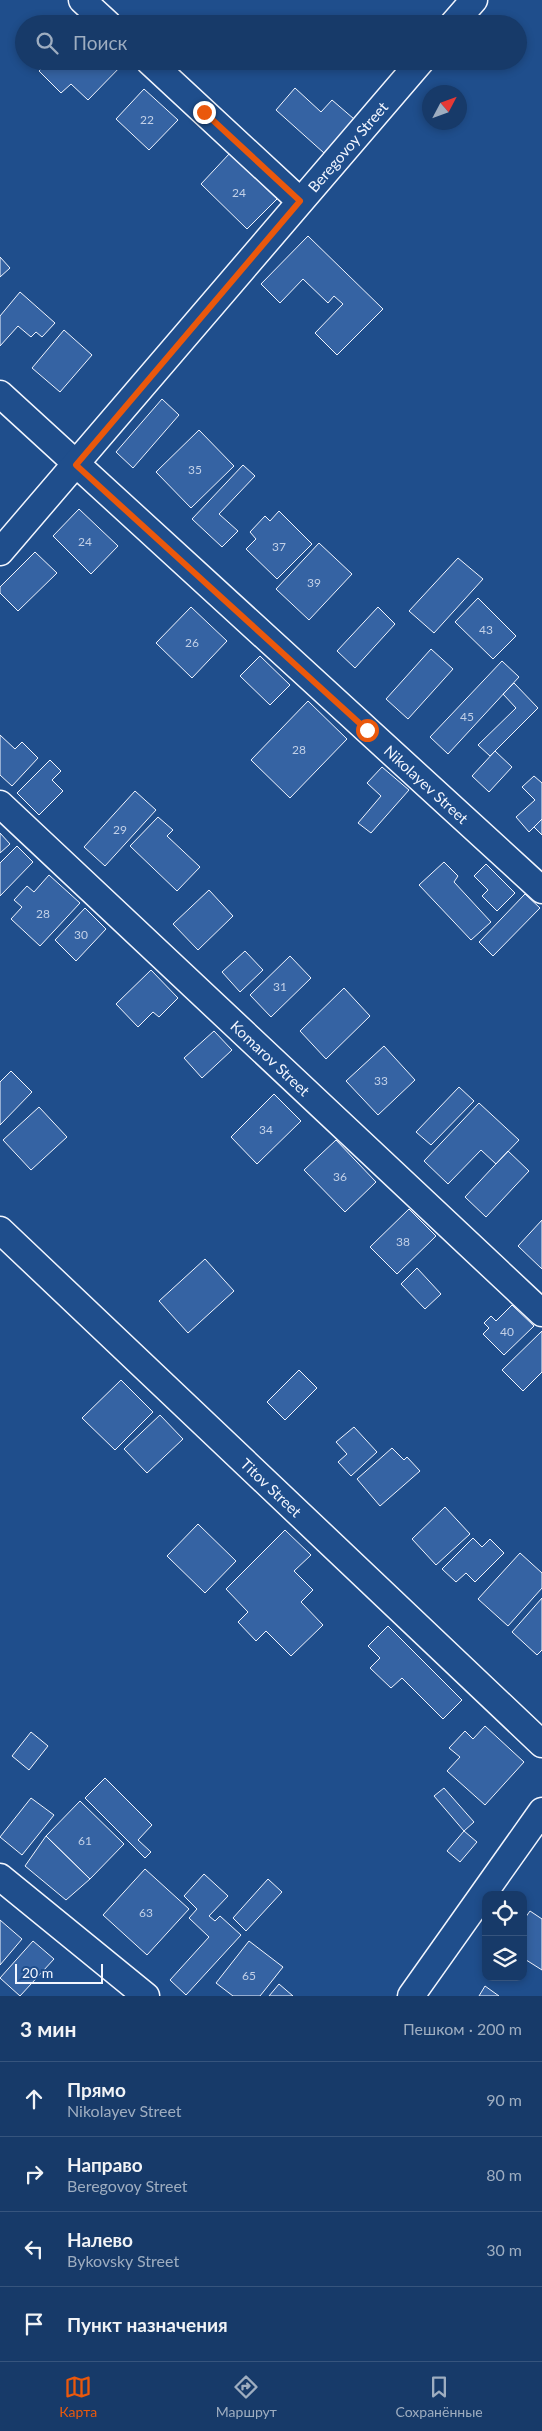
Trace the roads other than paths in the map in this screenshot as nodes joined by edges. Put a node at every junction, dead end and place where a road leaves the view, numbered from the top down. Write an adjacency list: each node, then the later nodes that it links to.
1 (82, 0): 3 (street)
2 (474, 0): 4 (street)
3 (98, 15)
4 (461, 15)
5 (159, 70): 7 (street)
6 (413, 70): 7 (street, Beregovoy Street)
7 (300, 201): 9 (street, Beregovoy Street)
8 (0, 394): 9 (street, Nikolayev Street)
9 (76, 465): 10 (street, Beregovoy Street); 12 (street, Nikolayev Street)
10 (0, 552)
11 (0, 804): 14 (street, Komarov Street)
12 (542, 890)
13 (0, 1230): 15 (street, Titov Street)
14 (542, 1312)
15 (542, 1744)
16 (542, 1811): 19 (street)
17 (0, 1877): 18 (street)
18 (146, 1996)
19 (411, 1996)

